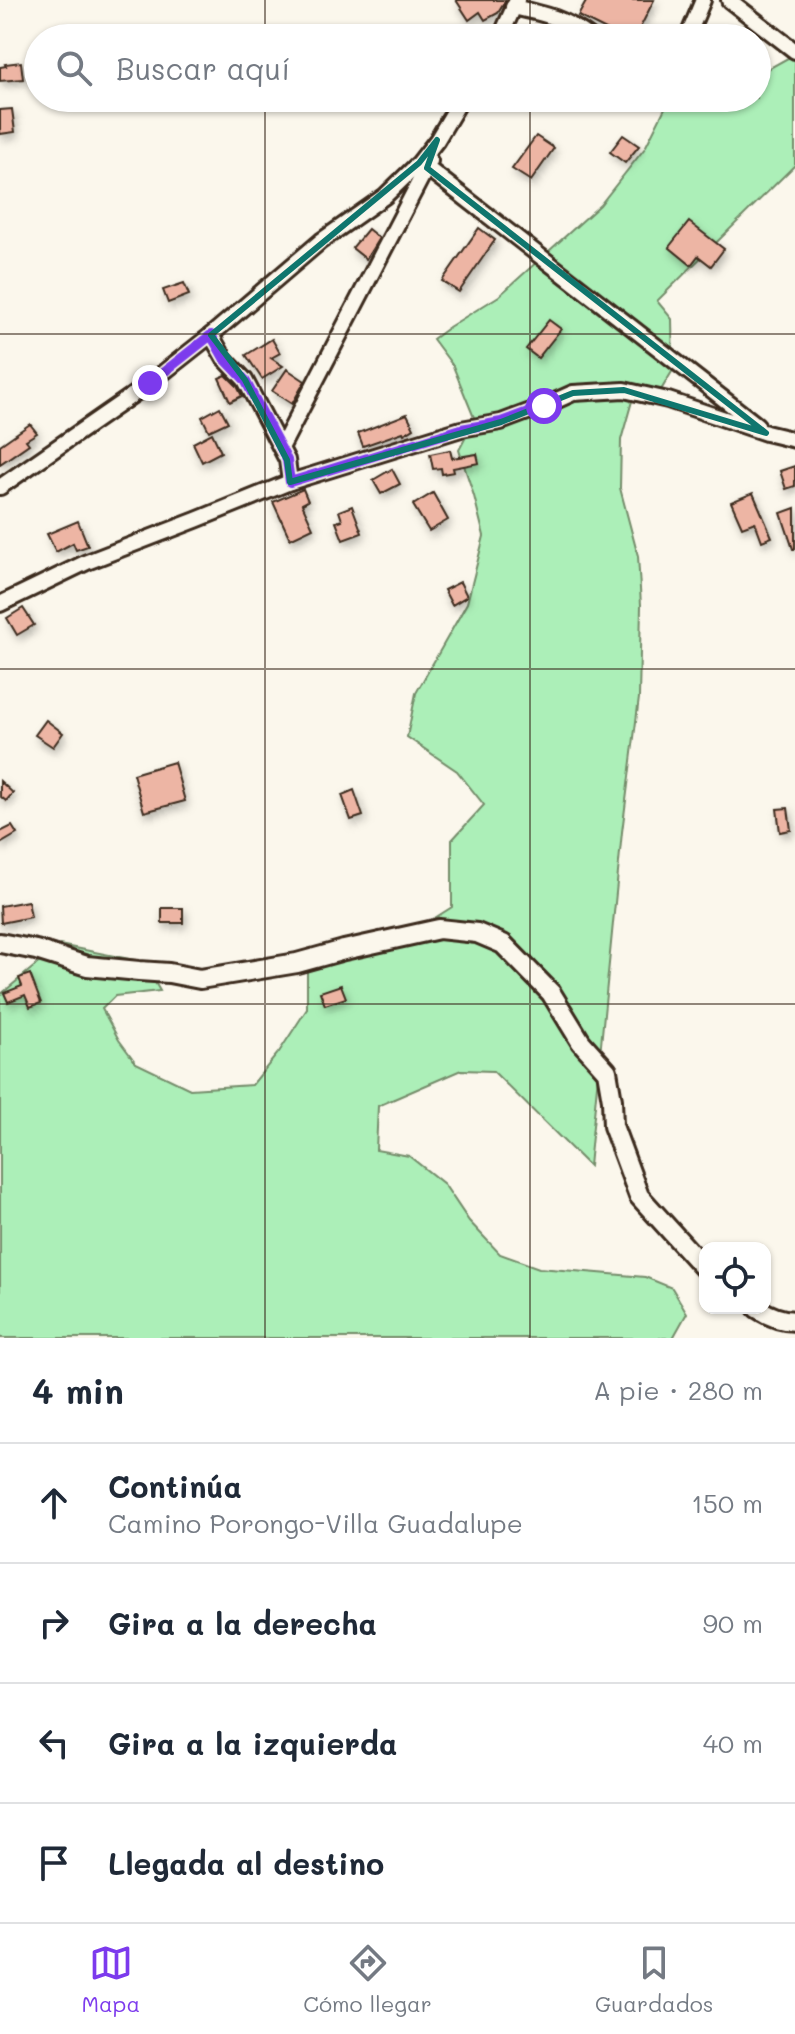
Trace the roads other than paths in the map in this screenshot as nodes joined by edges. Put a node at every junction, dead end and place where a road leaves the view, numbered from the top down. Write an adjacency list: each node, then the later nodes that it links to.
1 (703, 0): 6 (street)
2 (729, 0): 7 (street)
3 (515, 4): 4 (street); 5 (street)
4 (506, 24)
5 (569, 24)
6 (693, 24)
7 (760, 24)
8 (771, 32): 9 (street)
9 (795, 51)
10 (454, 112): 11 (street)
11 (437, 140): 12 (street); 13 (street)
12 (427, 168): 14 (street); 16 (street)
13 (211, 335): 16 (street); 18 (street)
14 (766, 433): 15 (street); 17 (street)
15 (795, 440)
16 (281, 448): 17 (street)
17 (290, 482): 19 (street)
18 (0, 487)
19 (0, 604)
20 (0, 943): 21 (main road)
21 (699, 1262)
22 (766, 1314): 23 (main road)
23 (795, 1321)

